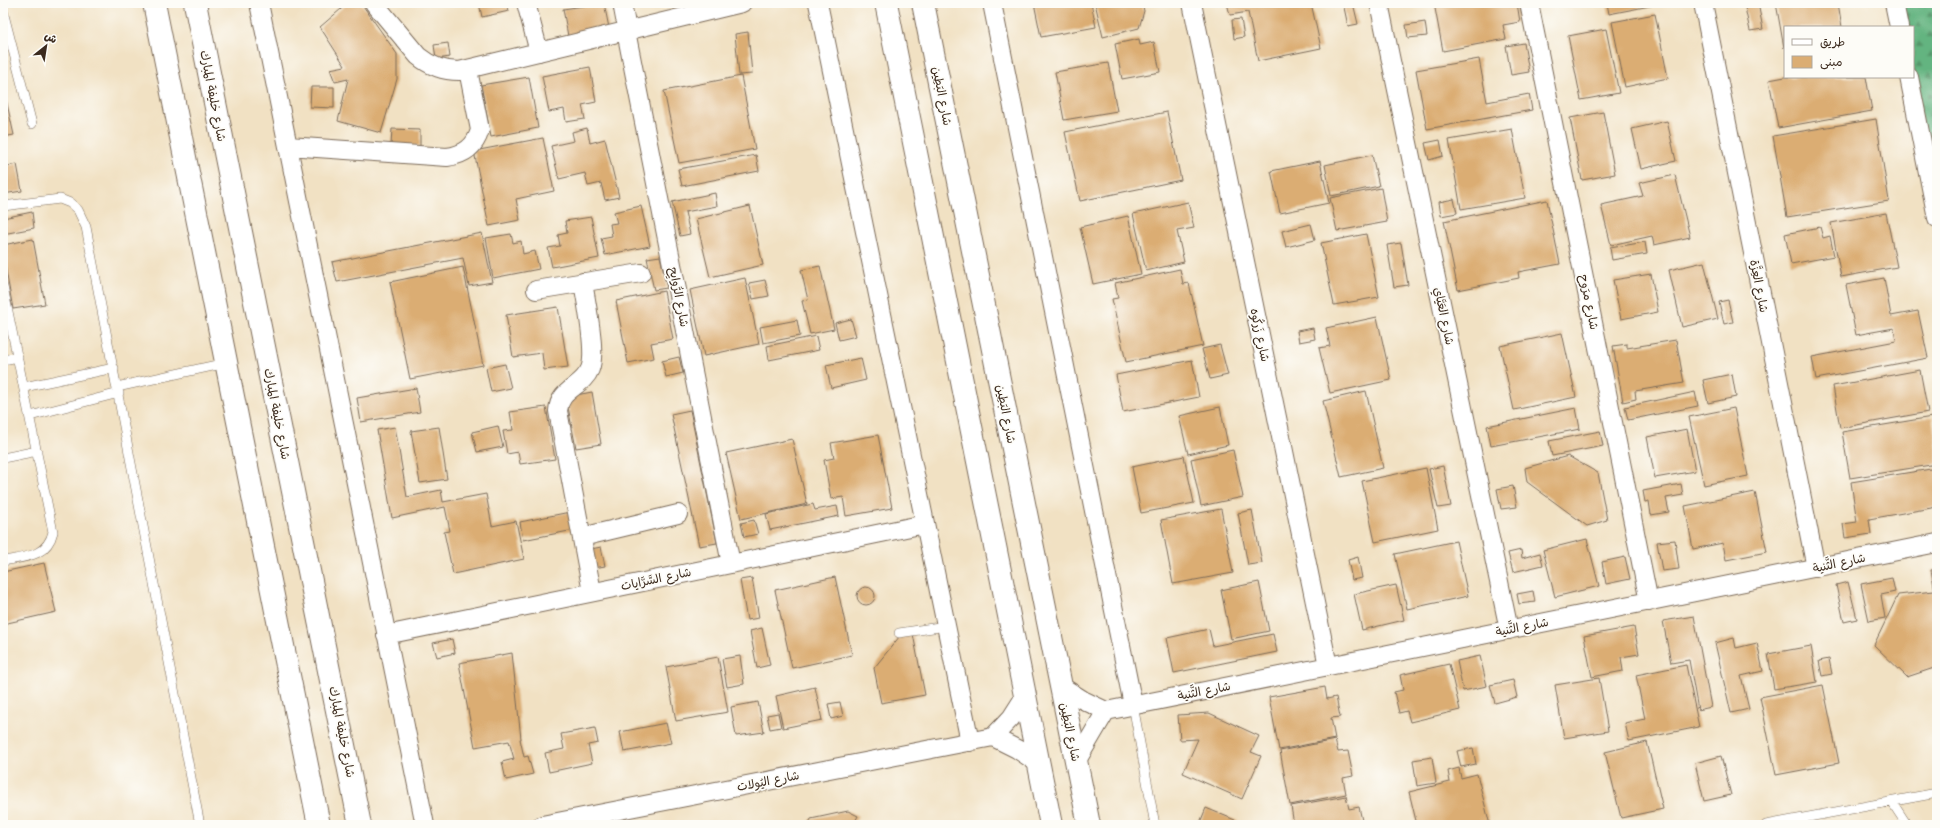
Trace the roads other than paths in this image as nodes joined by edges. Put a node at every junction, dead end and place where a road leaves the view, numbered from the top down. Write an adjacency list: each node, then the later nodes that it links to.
1 (154, 3): 32 (main road)
2 (195, 3): 65 (main road, شارع خليفة المبارك)
3 (259, 3): 23 (street)
4 (374, 3): 20 (street)
5 (526, 3): 19 (street)
6 (742, 3): 17 (street)
7 (818, 3): 40 (street)
8 (886, 3): 54 (main road)
9 (923, 3): 53 (main road, شارع البَطِين)
10 (992, 3): 55 (street)
11 (1192, 3): 52 (street, شارع زَركُوه)
12 (1379, 3): 49 (street, شارع العَيَّاي)
13 (1529, 3): 47 (street, شارع مرَوح)
14 (1703, 3): 45 (street, شارع العِزَّة)
15 (1894, 3): 18 (street)
16 (3, 11): 22 (lane)
17 (624, 18): 19 (street); 44 (street, شارع الرُّوايِح)
18 (1899, 26)
19 (539, 52): 20 (street)
20 (468, 70): 23 (street)
21 (1909, 78): 25 (street)
22 (32, 124)
23 (288, 146): 51 (street)
24 (3, 206): 33 (lane)
25 (1937, 218)
26 (641, 273): 27 (street)
27 (583, 282): 29 (street); 41 (street)
28 (3, 288): 30 (lane)
29 (536, 290)
30 (18, 357): 31 (lane); 34 (lane)
31 (3, 360)
32 (226, 364): 35 (lane); 64 (main road)
33 (114, 368): 34 (lane); 35 (lane)
34 (24, 387): 36 (lane)
35 (118, 390): 36 (lane); 63 (lane)
36 (30, 416): 37 (lane)
37 (37, 451): 38 (lane); 43 (lane)
38 (3, 458)
39 (678, 514): 41 (street)
40 (925, 524): 44 (street, شارع السَّرَّايات); 48 (street)
41 (582, 537): 46 (street)
42 (1937, 543): 45 (street, شارع الثَّنية)
43 (3, 561)
44 (731, 564): 46 (street, شارع السَّرَّايات)
45 (1816, 568): 47 (street, شارع الثَّنية)
46 (592, 592): 51 (street, شارع السَّرَّايات)
47 (1649, 602): 49 (street, شارع الثَّنية)
48 (946, 626): 50 (lane); 58 (street)
49 (1509, 630): 52 (street, شارع الثَّنية)
50 (898, 633)
51 (386, 634): 66 (street)
52 (1328, 666): 55 (street, شارع الثَّنية)
53 (1061, 686): 56 (street); 59 (main road, شارع البَطِين)
54 (1025, 696): 57 (street); 60 (main road)
55 (1134, 705): 56 (street, شارع الثَّنية); 70 (lane)
56 (1106, 711): 59 (street)
57 (993, 737): 58 (street, شارع اليُولات); 60 (street)
58 (970, 742): 67 (street, شارع اليُولات)
59 (1076, 762): 69 (main road, شارع البَطِين)
60 (1039, 764): 68 (main road)
61 (1937, 793): 62 (lane)
62 (1892, 802): 71 (lane); 72 (lane)
63 (200, 825)
64 (319, 825)
65 (360, 825)
66 (425, 825)
67 (542, 825)
68 (1051, 825)
69 (1089, 825)
70 (1155, 825)
71 (1766, 825)
72 (1907, 825)

